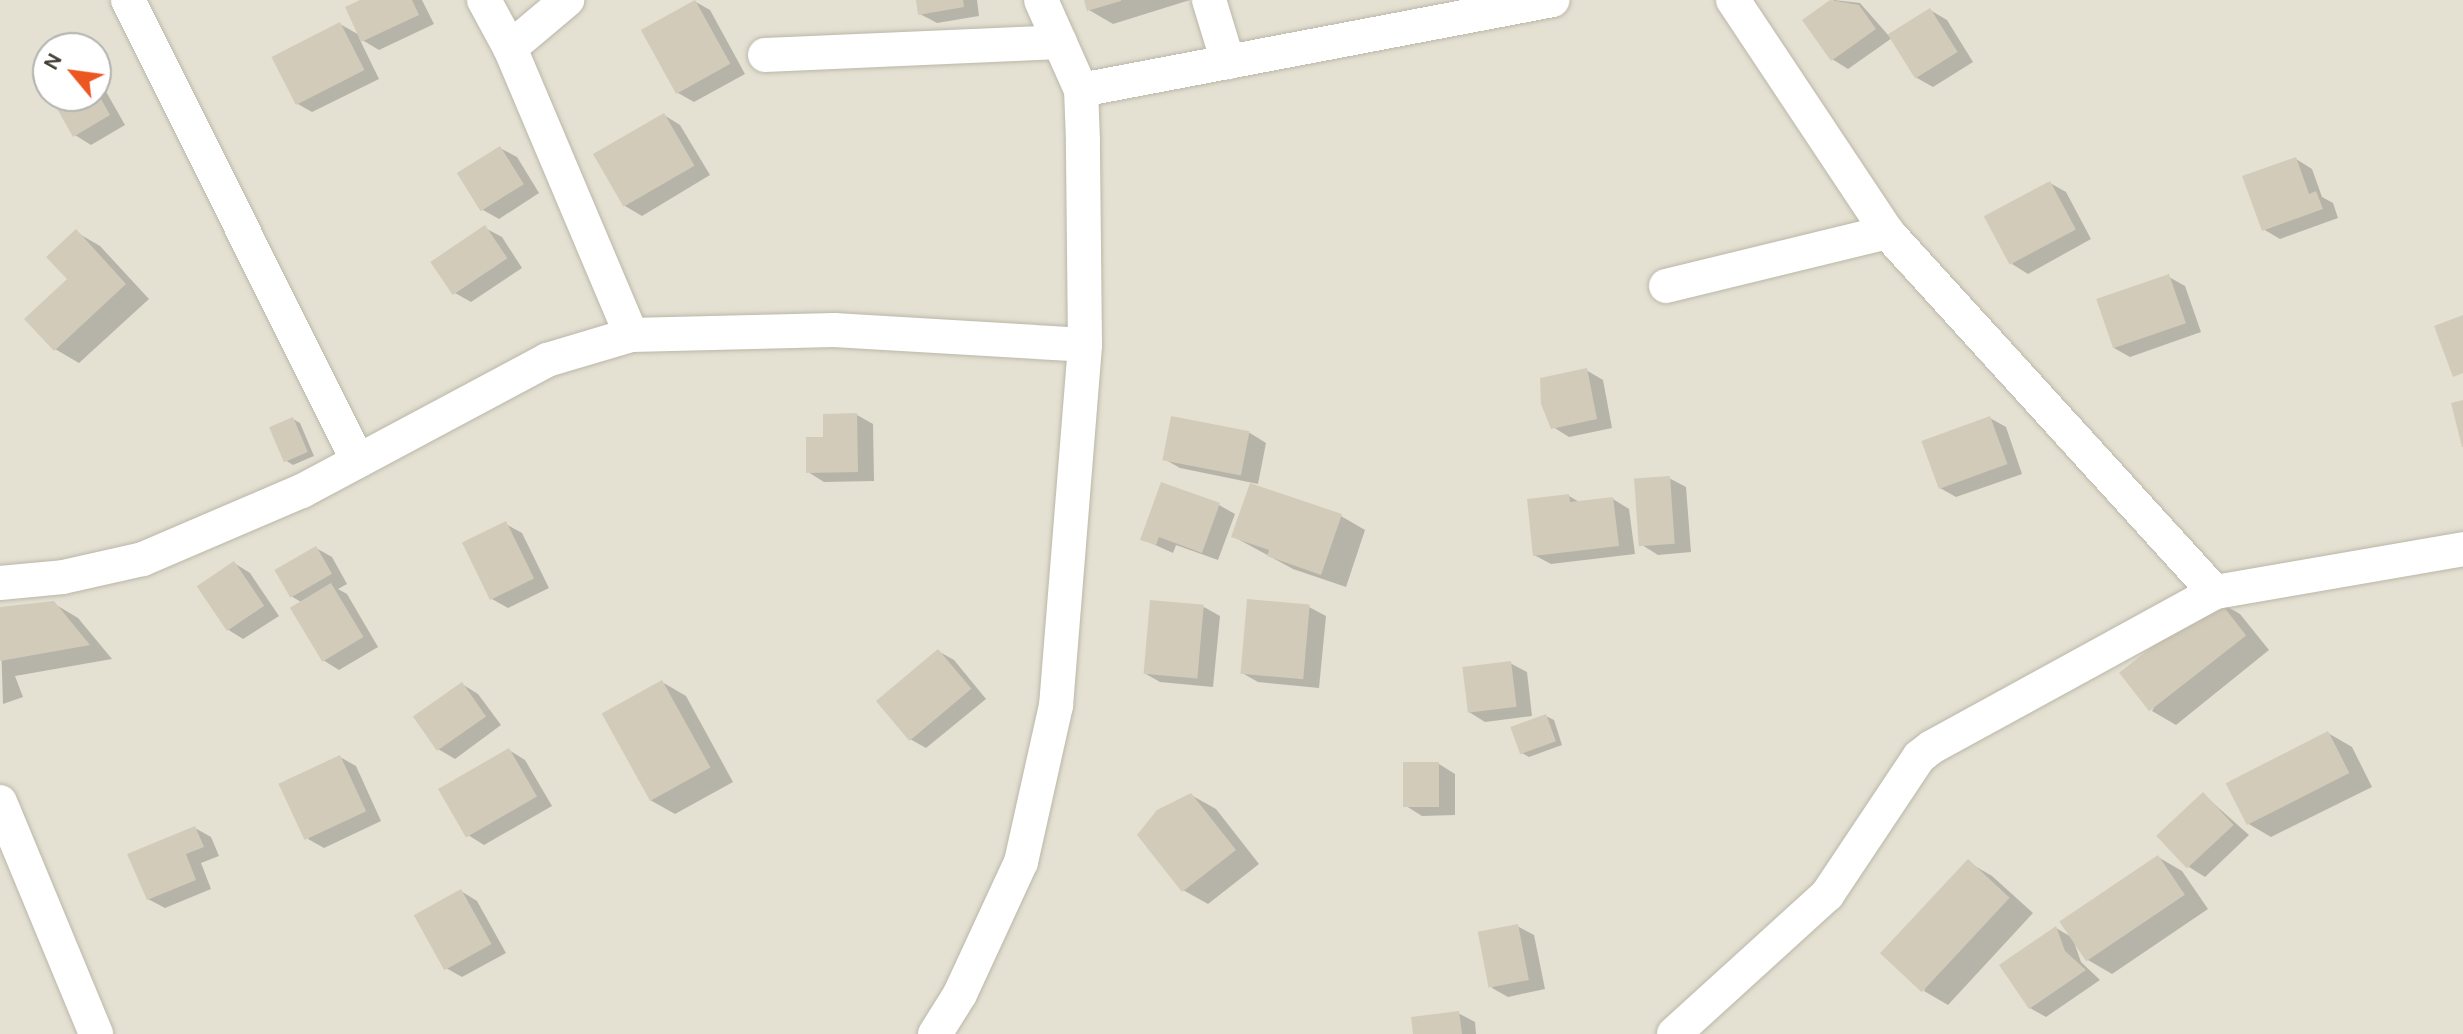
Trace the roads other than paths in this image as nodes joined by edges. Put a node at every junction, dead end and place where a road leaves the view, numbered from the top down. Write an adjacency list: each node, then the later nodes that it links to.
1 (128, 0): 17 (street)
2 (484, 0): 9 (street)
3 (567, 0): 9 (street)
4 (1041, 0): 8 (street)
5 (1209, 0): 11 (street)
6 (1552, 0): 11 (street)
7 (1733, 0): 13 (street)
8 (1060, 42): 10 (street); 12 (street)
9 (510, 48): 15 (street)
10 (765, 55)
11 (1228, 62): 12 (street)
12 (1081, 90): 16 (street)
13 (1887, 232): 14 (street); 20 (street)
14 (1666, 286)
15 (631, 335): 16 (street); 17 (street)
16 (1085, 345): 23 (street)
17 (358, 461): 19 (street)
18 (2463, 549): 20 (street)
19 (0, 583)
20 (2215, 592): 24 (street)
21 (0, 802): 22 (street)
22 (96, 1034)
23 (935, 1034)
24 (1674, 1034)

